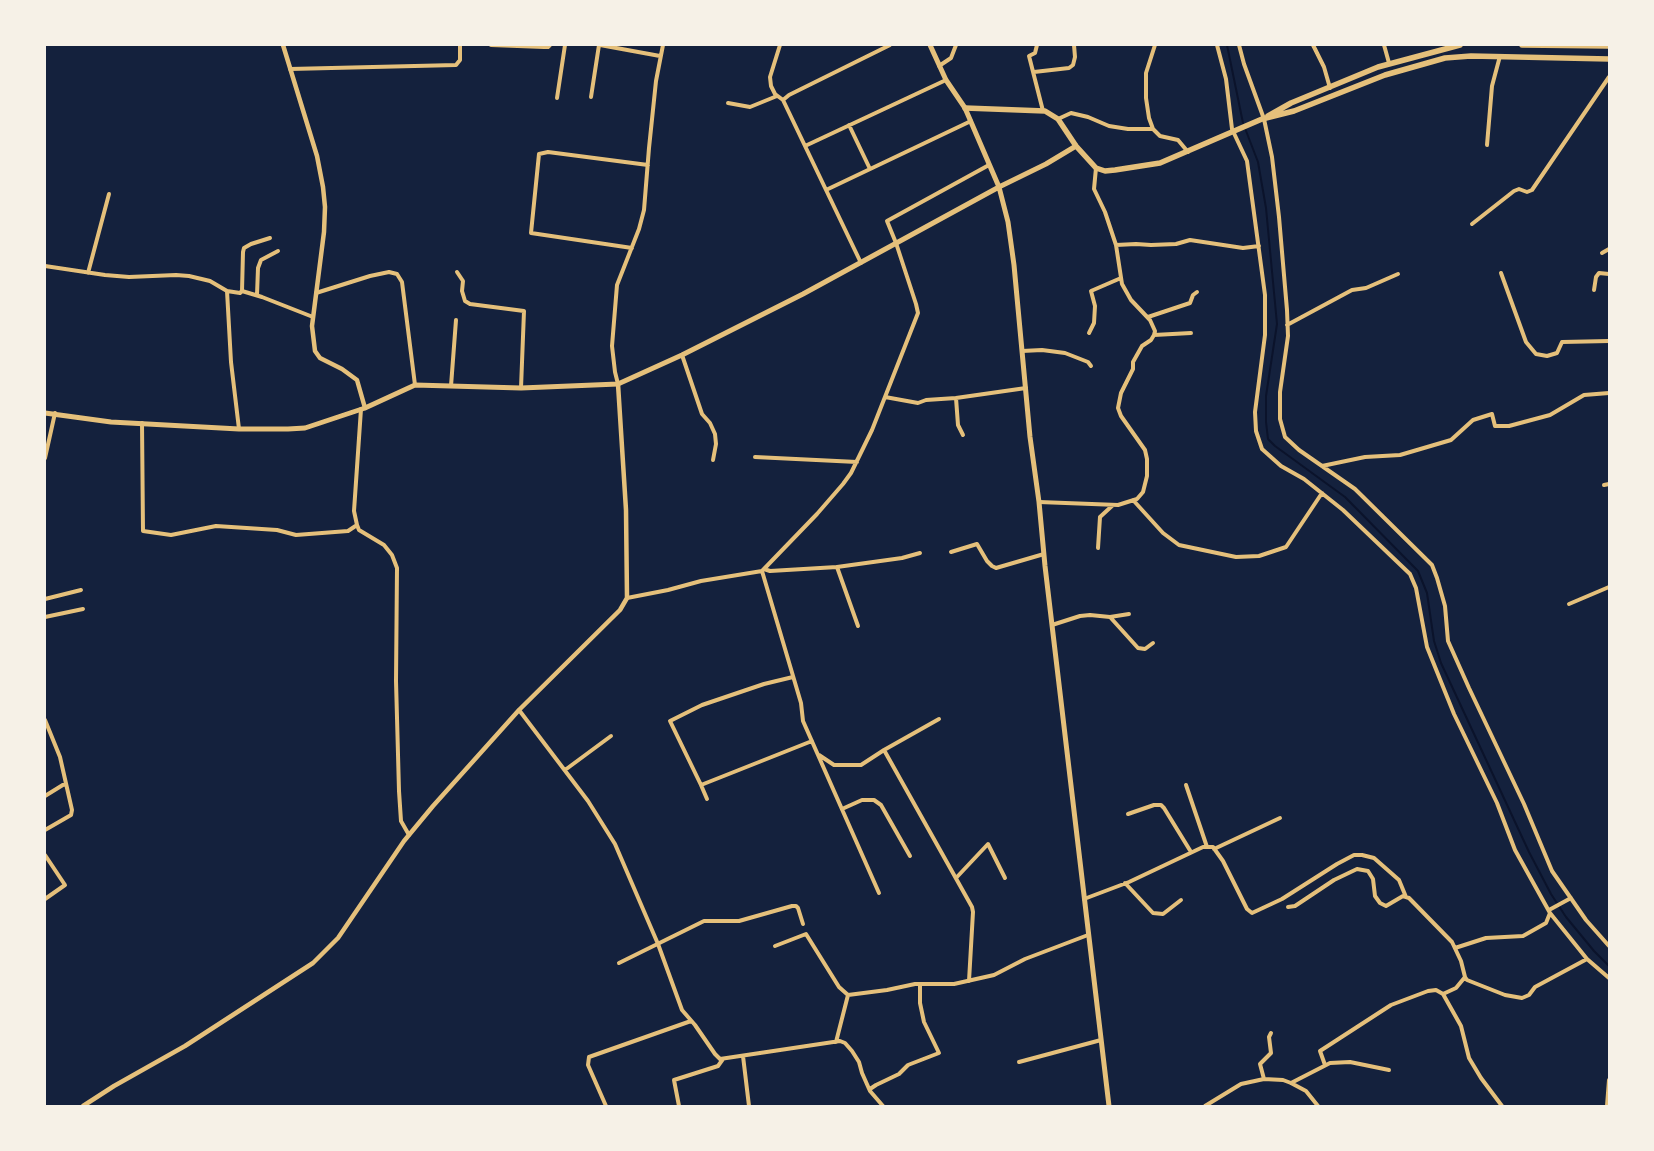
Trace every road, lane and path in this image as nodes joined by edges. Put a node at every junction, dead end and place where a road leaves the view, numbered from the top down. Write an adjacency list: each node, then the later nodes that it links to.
1 (283, 45): 30 (street)
2 (460, 45): 30 (street)
3 (491, 45): 4 (street)
4 (550, 45)
5 (565, 45): 37 (street)
6 (600, 45): 24 (street); 35 (street)
7 (663, 45): 24 (street)
8 (780, 45): 36 (street)
9 (890, 45): 38 (street)
10 (930, 45): 29 (main road)
11 (956, 45): 29 (street)
12 (1037, 45): 31 (street)
13 (1074, 45): 31 (street)
14 (1155, 45): 46 (street)
15 (1217, 45): 47 (street)
16 (1239, 45): 42 (street)
17 (1313, 45): 34 (street)
18 (1384, 45): 28 (street)
19 (1460, 45): 22 (main road)
20 (1522, 45): 21 (main road)
21 (1552, 45): 23 (main road)
22 (1450, 46): 26 (street); 28 (main road)
23 (1609, 46)
24 (660, 56): 52 (street)
25 (1500, 56): 26 (main road); 27 (main road); 48 (street)
26 (1452, 57): 42 (main road)
27 (1609, 59)
28 (1389, 63): 34 (main road)
29 (940, 66): 33 (main road)
30 (290, 69): 80 (street)
31 (1034, 72): 41 (street)
32 (1609, 77): 59 (street)
33 (946, 80): 40 (main road); 45 (street)
34 (1330, 88): 42 (main road)
35 (591, 96)
36 (777, 96): 38 (street); 39 (street)
37 (557, 98)
38 (783, 100): 49 (street)
39 (728, 103)
40 (965, 108): 41 (main road); 44 (main road)
41 (1043, 111): 43 (main road)
42 (1264, 118): 47 (main road); 85 (street)
43 (1058, 119): 46 (street); 50 (main road)
44 (970, 121): 53 (main road); 55 (street)
45 (849, 125): 49 (street); 55 (street)
46 (1153, 128): 51 (street)
47 (1233, 130): 51 (main road); 63 (street)
48 (1487, 145)
49 (805, 146): 57 (street)
50 (1076, 146): 54 (main road); 56 (main road)
51 (1188, 152): 54 (main road)
52 (648, 165): 64 (street); 64 (street)
53 (990, 165): 56 (main road); 61 (street)
54 (1096, 168): 62 (street)
55 (870, 169): 57 (street)
56 (999, 187): 61 (main road); 90 (main road)
57 (826, 190): 68 (street)
58 (109, 194): 71 (street)
59 (1472, 224)
60 (270, 238): 78 (street)
61 (896, 244): 68 (main road); 99 (street)
62 (1116, 245): 63 (street); 75 (street)
63 (1259, 246): 114 (street)
64 (632, 248): 93 (street)
65 (1609, 249): 67 (street)
66 (278, 251): 81 (street)
67 (1602, 253)
68 (861, 263): 91 (main road)
69 (45, 266): 71 (street)
70 (457, 272): 96 (street)
71 (88, 273): 77 (street)
72 (1500, 273): 89 (street)
73 (1398, 274): 85 (street)
74 (1609, 274): 76 (street)
75 (1121, 278): 83 (street); 86 (street)
76 (1594, 290)
77 (227, 291): 78 (street); 105 (street)
78 (242, 291): 81 (street)
79 (1197, 292): 83 (street)
80 (316, 293): 82 (street); 94 (street)
81 (257, 295): 82 (street)
82 (313, 316): 101 (street)
83 (1148, 317): 88 (street)
84 (456, 320): 95 (street)
85 (1287, 325): 111 (street)
86 (1089, 334)
87 (1191, 334): 88 (street)
88 (1154, 336): 115 (street)
89 (1609, 341)
90 (1022, 351): 92 (street); 97 (main road)
91 (682, 355): 93 (main road); 109 (street)
92 (1091, 366)
93 (618, 384): 96 (main road); 128 (street)
94 (415, 385): 95 (main road); 101 (main road)
95 (451, 386): 96 (main road)
96 (521, 388)
97 (1026, 388): 100 (street); 116 (main road)
98 (1609, 392): 111 (street)
99 (885, 397): 100 (street); 110 (street)
100 (956, 398): 106 (street)
101 (363, 408): 105 (main road); 118 (street)
102 (45, 413): 103 (main road)
103 (55, 413): 104 (main road); 108 (street)
104 (142, 424): 105 (main road); 118 (street)
105 (239, 429)
106 (964, 435)
107 (755, 456): 110 (street)
108 (45, 458)
109 (713, 460)
110 (856, 462): 124 (street)
111 (1322, 466): 167 (street)
112 (1609, 484): 113 (street)
113 (1604, 485)
114 (1322, 493): 115 (street); 172 (street)
115 (1132, 500): 117 (street)
116 (1039, 502): 117 (street); 122 (main road)
117 (1113, 505): 119 (street)
118 (356, 525): 156 (street)
119 (1098, 548)
120 (951, 552): 122 (street)
121 (920, 553): 123 (street)
122 (1044, 554): 134 (main road)
123 (837, 567): 124 (street); 135 (street)
124 (763, 570): 128 (street); 137 (street)
125 (1609, 587): 129 (street)
126 (81, 590): 127 (street)
127 (45, 598)
128 (626, 598): 138 (street)
129 (1569, 604)
130 (83, 609): 132 (street)
131 (1129, 614): 133 (street)
132 (45, 617)
133 (1110, 618): 134 (street); 136 (street)
134 (1052, 625): 168 (main road)
135 (858, 626)
136 (1153, 643)
137 (793, 677): 143 (street); 149 (street)
138 (519, 710): 146 (street); 156 (street)
139 (939, 719): 144 (street)
140 (45, 720): 141 (street)
141 (47, 729): 147 (street)
142 (611, 736): 146 (street)
143 (812, 740): 145 (street); 149 (street)
144 (884, 750): 145 (street); 162 (street)
145 (819, 755): 152 (street)
146 (565, 770): 175 (street)
147 (66, 783): 150 (street); 155 (street)
148 (1186, 785): 157 (street)
149 (701, 786): 151 (street)
150 (45, 796)
151 (707, 799)
152 (842, 809): 161 (street); 165 (street)
153 (1128, 814): 159 (street)
154 (1280, 818): 158 (street)
155 (45, 830)
156 (409, 835): 200 (street)
157 (1208, 847): 158 (street); 159 (street)
158 (1214, 850): 166 (street)
159 (1191, 852): 164 (street)
160 (45, 855): 169 (street)
161 (910, 856)
162 (956, 878): 163 (street); 183 (street)
163 (1005, 878)
164 (1125, 884): 168 (street); 170 (street)
165 (879, 893)
166 (1406, 897): 171 (street); 178 (street)
167 (1570, 898): 172 (street); 177 (street)
168 (1084, 899): 174 (main road)
169 (45, 900)
170 (1181, 900)
171 (1288, 907)
172 (1550, 910): 178 (street); 179 (street)
173 (803, 924): 175 (street)
174 (1088, 935): 183 (street); 189 (main road)
175 (658, 944): 180 (street); 187 (street)
176 (775, 946): 185 (street)
177 (1609, 946)
178 (1455, 948): 181 (street)
179 (1587, 959): 181 (street); 182 (street)
180 (619, 963)
181 (1465, 977): 186 (street)
182 (1609, 978)
183 (969, 981): 184 (street)
184 (920, 984): 185 (street); 199 (street)
185 (848, 994): 190 (street)
186 (1443, 994): 194 (street); 208 (street)
187 (691, 1021): 192 (street); 201 (street)
188 (1271, 1033): 196 (street)
189 (1101, 1040): 193 (street); 205 (main road)
190 (836, 1042): 191 (street); 199 (street)
191 (743, 1056): 192 (street); 203 (street)
192 (723, 1059): 202 (street)
193 (1019, 1062)
194 (1325, 1065): 195 (street); 198 (street)
195 (1389, 1070)
196 (1264, 1079): 198 (street); 206 (street)
197 (1609, 1080): 209 (street)
198 (1291, 1083): 207 (street)
199 (870, 1090): 204 (street)
200 (83, 1106)
201 (606, 1106)
202 (679, 1106)
203 (749, 1106)
204 (883, 1106)
205 (1109, 1106)
206 (1205, 1106)
207 (1318, 1106)
208 (1502, 1106)
209 (1607, 1106)

